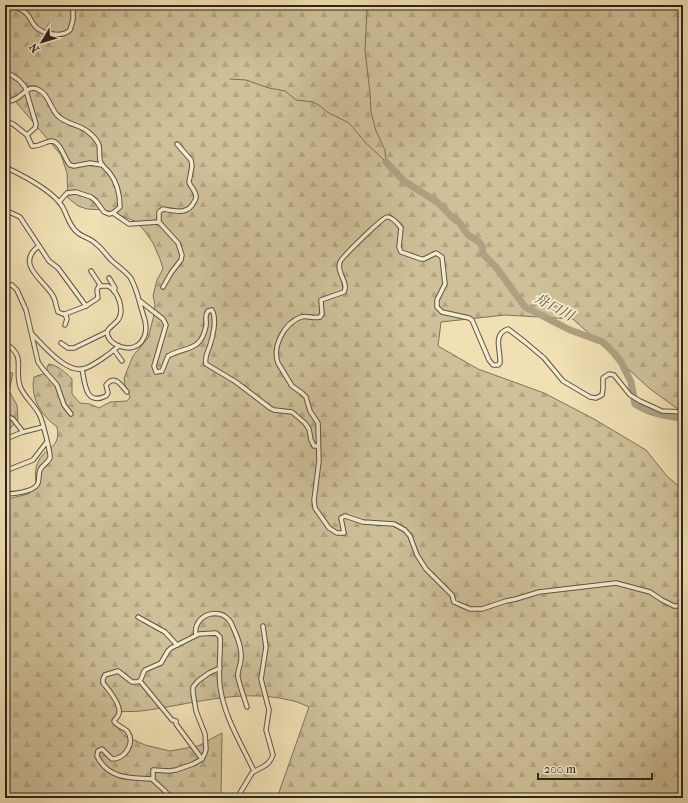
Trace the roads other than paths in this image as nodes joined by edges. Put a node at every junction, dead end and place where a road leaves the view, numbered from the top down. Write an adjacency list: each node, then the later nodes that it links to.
1 (12, 5): 2 (street)
2 (73, 5)
3 (5, 72): 4 (street)
4 (27, 91): 5 (street); 7 (street); 9 (street)
5 (5, 98)
6 (5, 121): 7 (street)
7 (27, 135): 9 (street)
8 (177, 144): 14 (street)
9 (102, 164): 13 (street)
10 (5, 167): 11 (street)
11 (59, 202): 13 (street); 22 (street)
12 (5, 210): 15 (street)
13 (113, 214): 14 (street)
14 (159, 222): 20 (street)
15 (40, 246): 23 (street); 24 (street)
16 (91, 271): 19 (street)
17 (109, 278): 21 (street)
18 (5, 286): 27 (street)
19 (101, 286): 21 (street); 23 (street)
20 (163, 287)
21 (114, 291): 26 (street)
22 (140, 301): 30 (street); 42 (street)
23 (86, 306): 24 (street)
24 (65, 314): 25 (street)
25 (65, 325)
26 (107, 332): 29 (street); 30 (street)
27 (32, 334): 33 (street); 36 (street)
28 (5, 343): 38 (street)
29 (61, 343)
30 (119, 346): 31 (street)
31 (114, 350): 32 (street); 33 (street)
32 (122, 361)
33 (82, 369): 34 (street)
34 (127, 392)
35 (683, 412): 42 (street)
36 (71, 414)
37 (5, 415): 39 (street)
38 (43, 427): 39 (street); 41 (street)
39 (23, 432): 40 (street)
40 (5, 439)
41 (46, 443): 43 (street); 44 (street)
42 (318, 446): 45 (street)
43 (5, 471)
44 (5, 494)
45 (683, 606)
46 (138, 617): 49 (street)
47 (263, 626): 54 (street)
48 (196, 635): 49 (street); 50 (street); 52 (street)
49 (177, 645): 51 (street)
50 (220, 668): 53 (street); 54 (street)
51 (140, 681): 53 (street); 55 (street)
52 (247, 707)
53 (202, 758): 55 (street)
54 (254, 771): 57 (street)
55 (152, 779): 56 (street)
56 (170, 798)
57 (237, 798)

